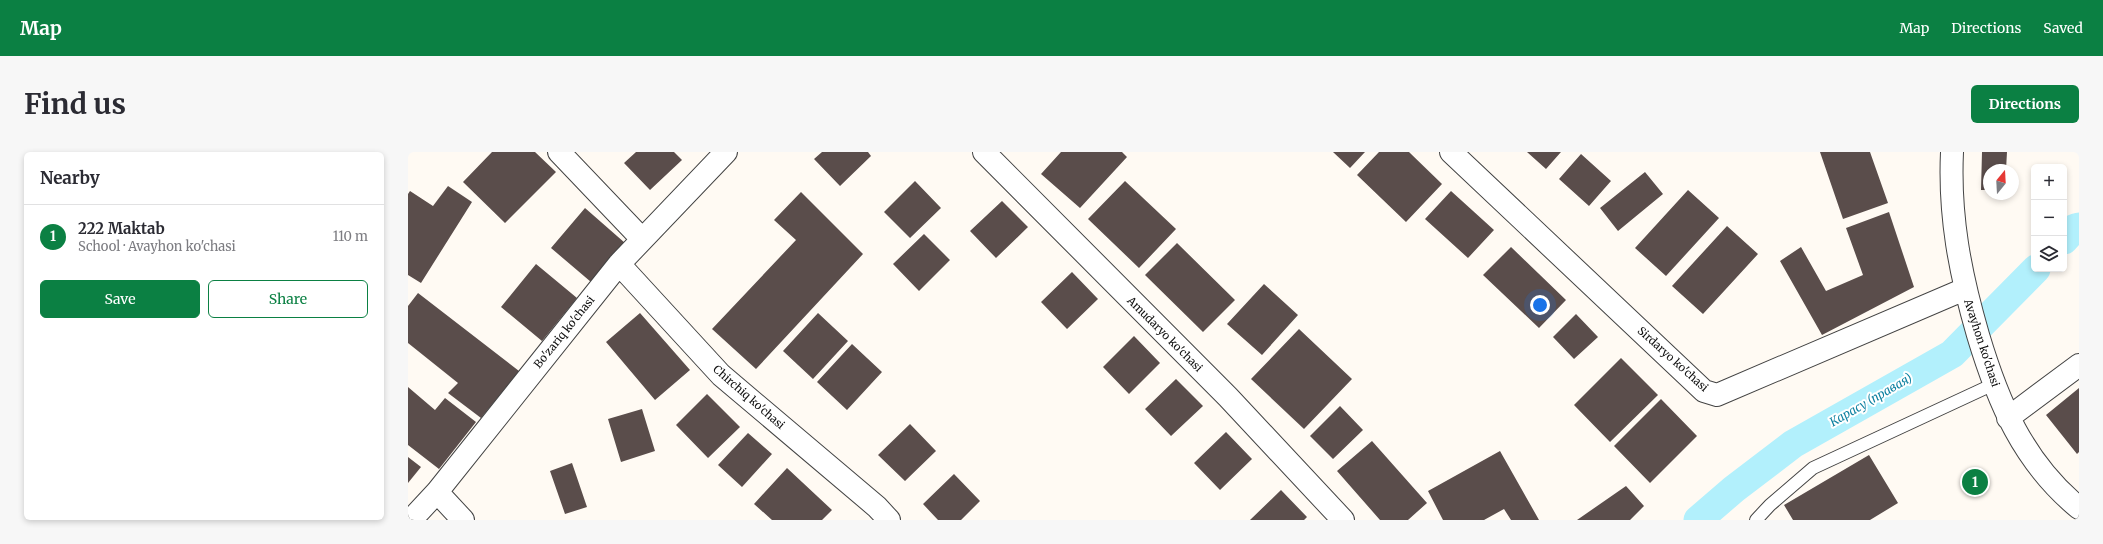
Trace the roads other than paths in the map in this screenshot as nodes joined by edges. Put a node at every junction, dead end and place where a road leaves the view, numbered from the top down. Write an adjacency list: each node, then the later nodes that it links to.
1 (559, 152): 6 (street)
2 (726, 152): 6 (street, Bo'zariq ko'chasi)
3 (984, 152): 17 (street, Amudaryo ko'chasi)
4 (1451, 152): 8 (street, Sirdaryo ko'chasi)
5 (1952, 152): 8 (street, Avayhon ko'chasi)
6 (642, 239): 7 (street, Bo'zariq ko'chasi)
7 (619, 264): 12 (street, Bo'zariq ko'chasi); 16 (street, Chirchiq ko'chasi)
8 (1965, 289): 10 (street, Avayhon ko'chasi)
9 (2079, 365): 11 (street)
10 (1991, 376): 11 (street, Avayhon ko'chasi); 18 (lane)
11 (2008, 418): 13 (street, Avayhon ko'chasi)
12 (437, 492): 14 (street, Bo'zariq ko'chasi); 15 (street)
13 (2079, 508)
14 (411, 520)
15 (463, 520)
16 (889, 520)
17 (1343, 520)
18 (1756, 520)

